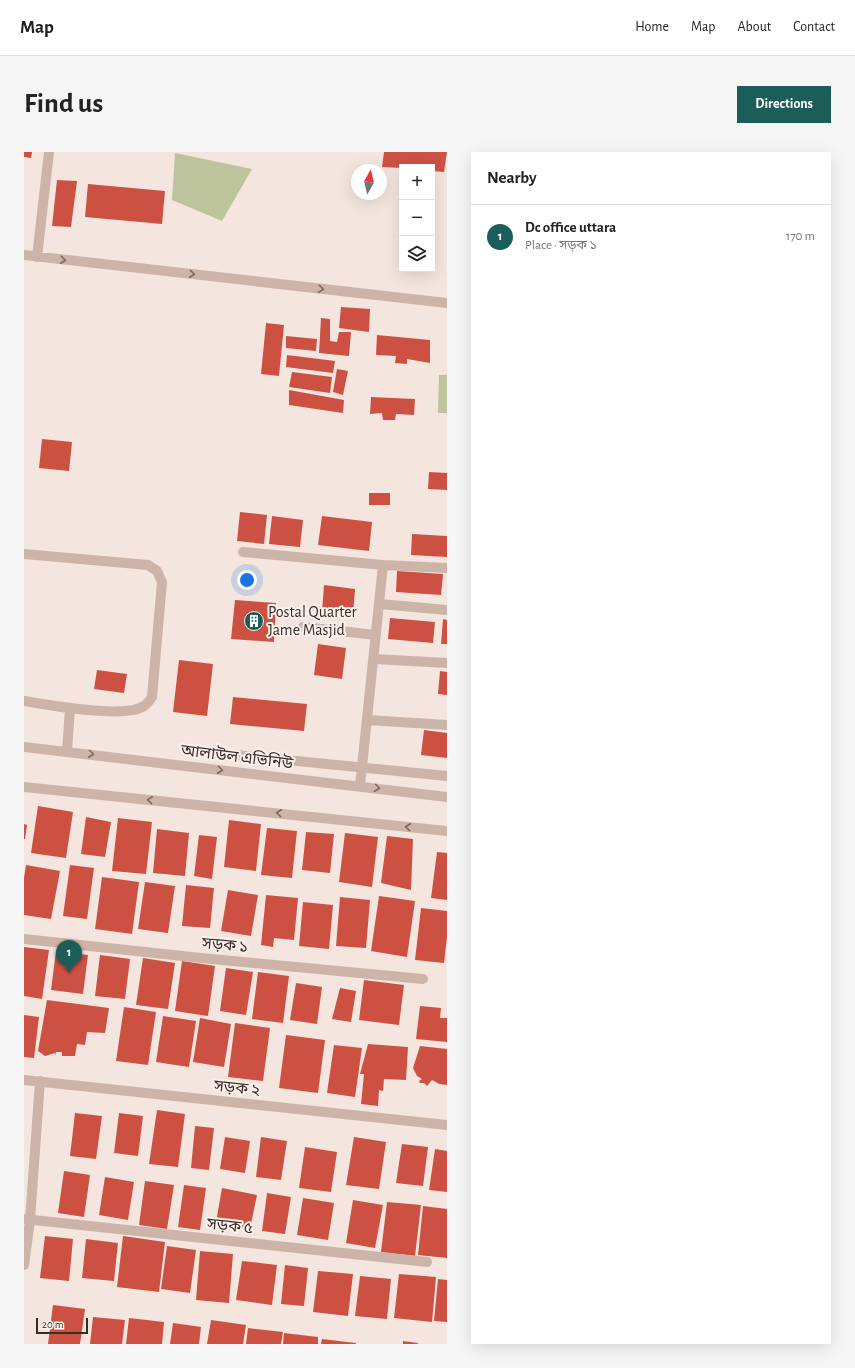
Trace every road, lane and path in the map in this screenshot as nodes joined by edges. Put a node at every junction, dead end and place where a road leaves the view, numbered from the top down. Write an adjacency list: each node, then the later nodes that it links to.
1 (49, 152): 3 (street)
2 (24, 256): 3 (street)
3 (37, 257): 4 (street, one-way to 4)
4 (447, 303)
5 (243, 552): 7 (street)
6 (24, 554): 16 (street)
7 (382, 565): 8 (street); 9 (street)
8 (447, 568)
9 (380, 604): 10 (street); 12 (street)
10 (447, 610)
11 (304, 627): 12 (street)
12 (376, 635): 13 (street)
13 (374, 659): 14 (street); 17 (street)
14 (447, 662)
15 (24, 701): 16 (street)
16 (70, 709): 20 (street)
17 (367, 720): 18 (street); 22 (street)
18 (447, 725)
19 (24, 746): 20 (street, আলাউল এভিনিউ)
20 (67, 751): 24 (street, আলাউল এভিনিউ, one-way to 24)
21 (237, 755): 22 (street)
22 (362, 767): 23 (street); 24 (street)
23 (447, 776)
24 (360, 786): 26 (street, আলাউল এভিনিউ, one-way to 26)
25 (24, 787): 27 (street, one-way to 25)
26 (447, 797)
27 (447, 831)
28 (24, 939): 29 (street, সড়ক ১)
29 (423, 979)
30 (24, 1080): 31 (street, সড়ক ২)
31 (40, 1082): 32 (street, সড়ক ২); 33 (street)
32 (447, 1125)
33 (27, 1219): 34 (street, সড়ক ৫); 35 (street)
34 (426, 1262)
35 (24, 1265)

